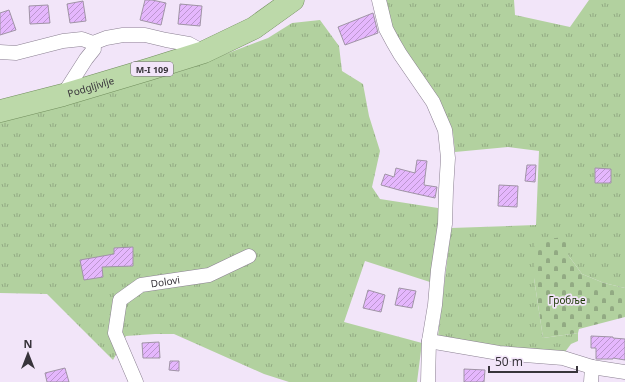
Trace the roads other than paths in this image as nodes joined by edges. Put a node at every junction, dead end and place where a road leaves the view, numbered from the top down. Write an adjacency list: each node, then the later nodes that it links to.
1 (293, 0): 5 (main road, Podgljivlje / M-I 109)
2 (379, 0): 9 (street)
3 (93, 43): 4 (street); 5 (street); 6 (street)
4 (0, 52)
5 (204, 52): 6 (main road, Podgljivlje / M-I 109)
6 (63, 95): 7 (main road, Podgljivlje / M-I 109)
7 (0, 111)
8 (249, 256): 12 (street, Dolovi)
9 (429, 340): 10 (street); 13 (street)
10 (592, 367): 11 (street); 14 (street)
11 (625, 372)
12 (136, 382)
13 (428, 382)
14 (592, 382)

